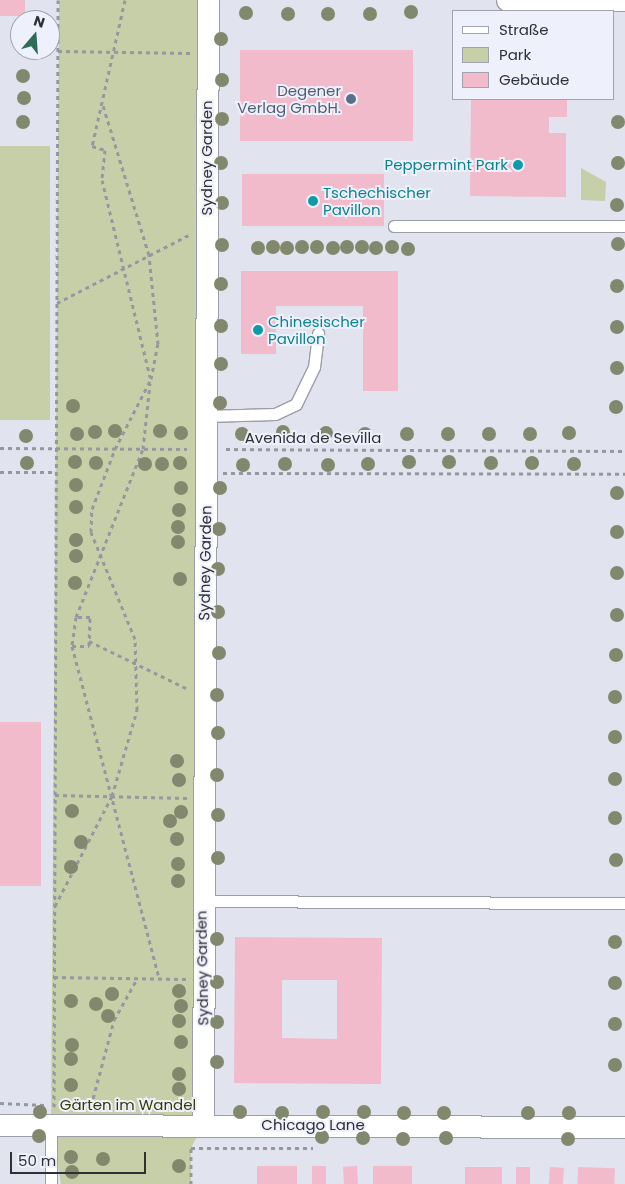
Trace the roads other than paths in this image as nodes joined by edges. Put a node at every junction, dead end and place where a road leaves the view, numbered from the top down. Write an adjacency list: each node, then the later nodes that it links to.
1 (208, 0): 7 (street, Sydney Garden)
2 (507, 0): 3 (street)
3 (625, 0)
4 (394, 226): 5 (lane)
5 (625, 226)
6 (318, 333): 7 (lane)
7 (206, 416): 8 (street, Sydney Garden)
8 (201, 901): 9 (lane); 12 (street, Sydney Garden)
9 (625, 903)
10 (51, 1124): 11 (street, Chicago Lane); 12 (street, Chicago Lane); 14 (lane)
11 (0, 1125)
12 (203, 1125): 13 (street, Chicago Lane)
13 (625, 1127)
14 (51, 1184)

